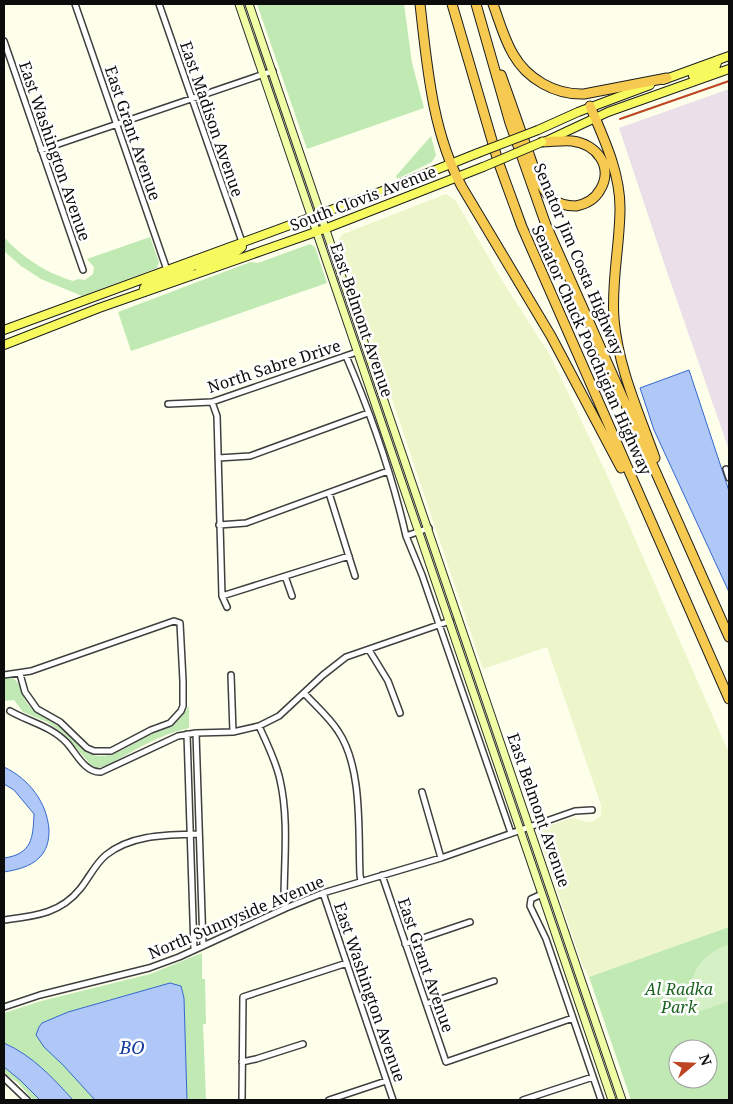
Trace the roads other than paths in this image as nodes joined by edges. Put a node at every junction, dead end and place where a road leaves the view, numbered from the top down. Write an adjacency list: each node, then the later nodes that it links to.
1 (75, 4): 20 (street, East Grant Avenue)
2 (159, 4): 16 (street, East Madison Avenue)
3 (239, 4): 14 (street, East Belmont Avenue)
4 (249, 4): 13 (street, East Belmont Avenue)
5 (420, 4): 23 (highway)
6 (452, 4): 50 (highway, Senator Chuck Poochigian Highway)
7 (476, 4): 21 (highway); 47 (highway, Senator Jim Costa Highway)
8 (493, 4): 15 (highway)
9 (4, 41): 22 (street, East Washington Avenue)
10 (729, 56): 11 (main road, South Clovis Avenue)
11 (718, 60): 15 (main road, South Clovis Avenue); 17 (main road)
12 (729, 69): 17 (main road, South Clovis Avenue)
13 (273, 71): 14 (street); 25 (street, East Belmont Avenue)
14 (263, 74): 16 (street); 26 (street, East Belmont Avenue)
15 (667, 78): 18 (main road, South Clovis Avenue)
16 (192, 99): 20 (street); 29 (street, East Madison Avenue)
17 (644, 99): 19 (main road, South Clovis Avenue)
18 (590, 106): 19 (highway); 23 (main road, South Clovis Avenue, bridge)
19 (595, 117): 21 (main road, South Clovis Avenue); 47 (highway)
20 (116, 124): 22 (street); 32 (street, East Grant Avenue)
21 (542, 142): 24 (main road, South Clovis Avenue, bridge)
22 (41, 150): 31 (street, East Washington Avenue)
23 (451, 164): 24 (highway); 25 (main road, South Clovis Avenue)
24 (457, 177): 27 (main road, South Clovis Avenue); 50 (highway)
25 (322, 213): 26 (main road, South Clovis Avenue); 27 (street, East Belmont Avenue)
26 (312, 216): 28 (street, East Belmont Avenue); 29 (main road, South Clovis Avenue)
27 (327, 228): 28 (main road, South Clovis Avenue); 49 (street, East Belmont Avenue)
28 (317, 231): 33 (main road, South Clovis Avenue); 37 (street, East Belmont Avenue)
29 (242, 242): 30 (main road, South Clovis Avenue); 33 (main road)
30 (209, 254): 32 (main road, South Clovis Avenue); 34 (main road)
31 (83, 270)
32 (167, 270): 35 (main road, South Clovis Avenue)
33 (185, 277): 34 (main road, South Clovis Avenue)
34 (144, 292): 36 (main road, South Clovis Avenue)
35 (4, 330)
36 (4, 345)
37 (358, 352): 38 (street, North Sabre Drive); 51 (street, East Belmont Avenue)
38 (346, 356): 39 (street, North Sabre Drive); 41 (street)
39 (212, 402): 40 (street, North Sabre Drive); 42 (street)
40 (168, 404)
41 (368, 413): 42 (street); 44 (street)
42 (218, 458): 48 (street)
43 (726, 469): 45 (street)
44 (388, 472): 46 (street); 52 (street)
45 (729, 478)
46 (330, 493): 48 (street); 53 (street)
47 (676, 519): 61 (highway)
48 (220, 525): 56 (street)
49 (429, 528): 51 (street); 76 (street, East Belmont Avenue)
50 (655, 531): 67 (highway, Senator Chuck Poochigian Highway)
51 (419, 532): 52 (street); 59 (street, East Belmont Avenue)
52 (406, 536): 60 (street)
53 (349, 556): 54 (street); 55 (street)
54 (285, 576): 56 (street); 57 (street)
55 (355, 576)
56 (222, 596): 58 (street)
57 (292, 596)
58 (227, 608)
59 (450, 621): 60 (street); 77 (street, East Belmont Avenue)
60 (439, 625): 62 (street); 78 (street)
61 (729, 637)
62 (369, 650): 66 (street); 69 (street)
63 (20, 674): 63 (street); 64 (street)
64 (4, 675)
65 (232, 675): 71 (street)
66 (304, 693): 70 (street); 83 (street)
67 (729, 699)
68 (10, 711): 73 (street)
69 (400, 713)
70 (258, 726): 71 (street); 86 (street)
71 (233, 732): 72 (street)
72 (196, 733): 73 (street); 79 (street)
73 (187, 734): 80 (street)
74 (422, 792): 81 (street)
75 (592, 810): 76 (street, North Sunnyside Avenue)
76 (530, 826): 77 (street, North Sunnyside Avenue); 95 (street, East Belmont Avenue)
77 (521, 830): 78 (street, North Sunnyside Avenue); 85 (street, East Belmont Avenue)
78 (511, 833): 81 (street, North Sunnyside Avenue)
79 (199, 834): 80 (street); 90 (street)
80 (190, 835): 87 (street); 92 (street)
81 (441, 858): 82 (street, North Sunnyside Avenue)
82 (382, 875): 83 (street, North Sunnyside Avenue); 89 (street, East Grant Avenue)
83 (361, 882): 84 (street, North Sunnyside Avenue)
84 (323, 893): 86 (street, North Sunnyside Avenue); 93 (street, East Washington Avenue)
85 (542, 894): 91 (street, East Belmont Avenue); 98 (street, East Belmont Avenue)
86 (286, 908): 90 (street, North Sunnyside Avenue)
87 (4, 920)
88 (470, 922): 89 (street)
89 (405, 944): 96 (street, East Grant Avenue)
90 (204, 945): 92 (street, North Sunnyside Avenue)
91 (560, 948): 95 (street); 111 (street, East Belmont Avenue)
92 (194, 950): 97 (street, North Sunnyside Avenue)
93 (346, 963): 100 (street); 103 (street, East Washington Avenue)
94 (494, 981): 96 (street)
95 (590, 1003): 112 (street, East Belmont Avenue)
96 (426, 1004): 98 (street, East Grant Avenue)
97 (4, 1007)
98 (573, 1018): 101 (street, East Belmont Avenue)
99 (303, 1044): 100 (street)
100 (242, 1062): 106 (street)
101 (593, 1076): 104 (street); 110 (street, East Belmont Avenue)
102 (4, 1078): 105 (street)
103 (386, 1081): 107 (street); 108 (street, East Washington Avenue)
104 (535, 1098): 109 (street)
105 (27, 1100)
106 (242, 1100)
107 (329, 1100)
108 (393, 1100)
109 (523, 1100)
110 (601, 1100)
111 (612, 1100)
112 (622, 1100)

